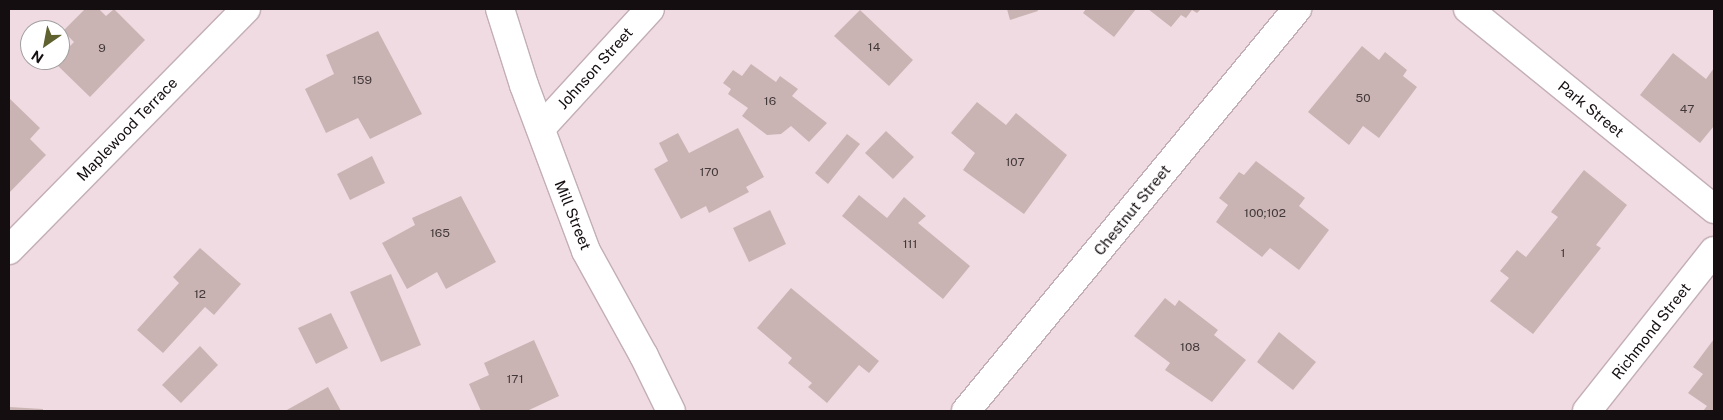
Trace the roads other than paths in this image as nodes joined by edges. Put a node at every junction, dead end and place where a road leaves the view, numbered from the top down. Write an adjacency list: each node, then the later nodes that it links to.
1 (246, 9): 8 (street, Maplewood Terrace)
2 (500, 9): 6 (street, Mill Street)
3 (650, 9): 6 (street, Johnson Street)
4 (1297, 9): 11 (street, Chestnut Street)
5 (1468, 9): 7 (street, Park Street)
6 (541, 128): 10 (street, Mill Street)
7 (1714, 210)
8 (9, 250)
9 (1714, 251): 12 (street, Richmond Street)
10 (671, 411)
11 (966, 411)
12 (1587, 411)

